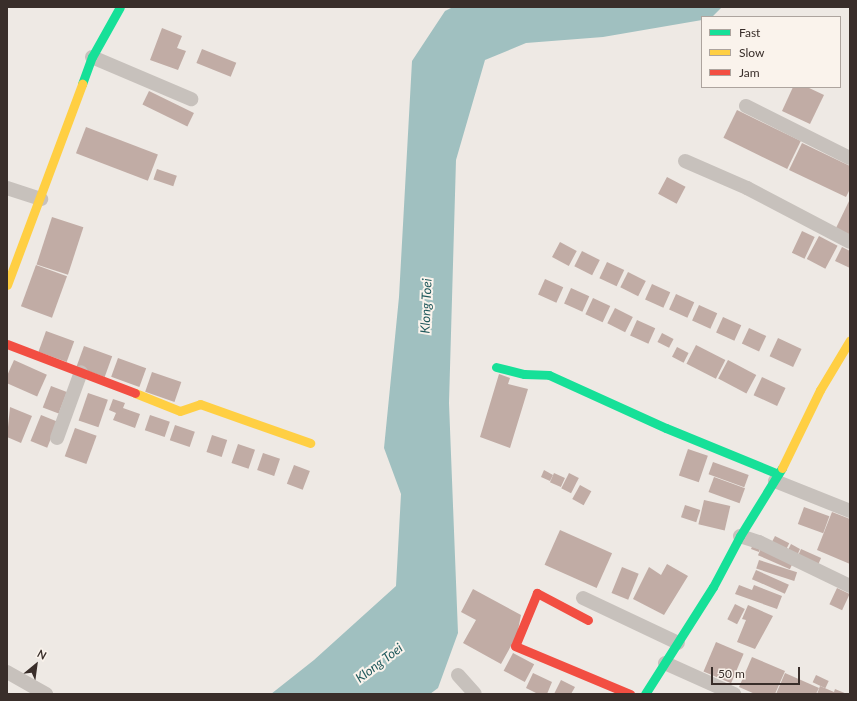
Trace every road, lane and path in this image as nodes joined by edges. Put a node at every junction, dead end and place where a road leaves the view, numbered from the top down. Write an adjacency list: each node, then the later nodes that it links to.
1 (120, 7): 2 (street)
2 (92, 57): 3 (street); 8 (street)
3 (191, 99)
4 (746, 106): 5 (street)
5 (850, 158)
6 (685, 160): 9 (street)
7 (7, 188): 8 (street)
8 (41, 199): 10 (street)
9 (850, 242)
10 (7, 285)
11 (850, 340): 13 (street)
12 (7, 344): 15 (street)
13 (845, 359): 18 (street)
14 (496, 367): 18 (street)
15 (81, 372): 16 (street); 17 (street)
16 (57, 438)
17 (310, 443)
18 (776, 477): 19 (street); 20 (street)
19 (850, 511)
20 (740, 536): 21 (street); 24 (street)
21 (850, 586)
22 (583, 598): 24 (street)
23 (588, 620): 30 (street)
24 (678, 643): 25 (street)
25 (665, 663): 31 (street); 32 (street)
26 (7, 672): 28 (street)
27 (458, 676): 29 (street)
28 (46, 694)
29 (475, 694)
30 (630, 694)
31 (645, 694)
32 (734, 694)

